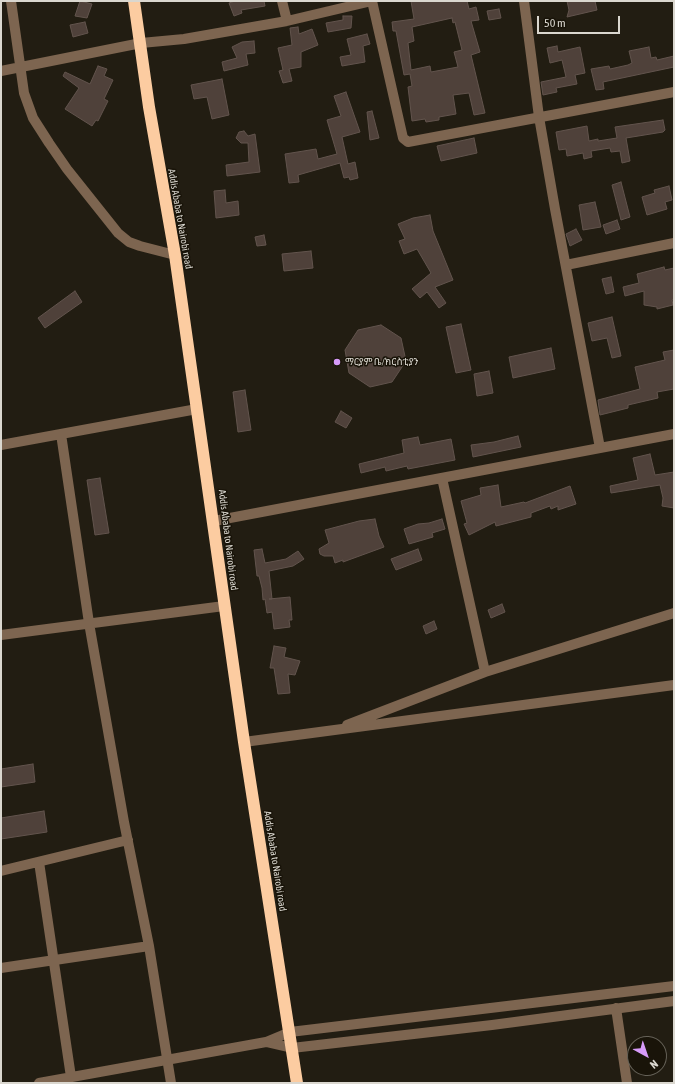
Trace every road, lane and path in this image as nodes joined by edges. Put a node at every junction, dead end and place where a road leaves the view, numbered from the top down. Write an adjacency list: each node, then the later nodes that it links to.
1 (11, 1): 7 (street)
2 (134, 1): 6 (highway, Addis Ababa to Nairobi road)
3 (282, 1): 5 (street)
4 (524, 1): 10 (street)
5 (287, 21): 6 (street); 10 (street)
6 (141, 44): 7 (street); 12 (highway, Addis Ababa to Nairobi road)
7 (19, 67): 8 (street); 12 (street)
8 (1, 71)
9 (674, 92): 10 (street)
10 (540, 117): 13 (street)
11 (674, 243): 13 (street)
12 (175, 255): 14 (highway, Addis Ababa to Nairobi road)
13 (566, 265): 18 (street)
14 (197, 409): 15 (street); 20 (highway, Addis Ababa to Nairobi road)
15 (61, 434): 17 (street); 23 (street)
16 (674, 434): 18 (street)
17 (1, 444)
18 (600, 448): 19 (street)
19 (442, 478): 20 (street); 25 (street)
20 (214, 521): 21 (highway, Addis Ababa to Nairobi road)
21 (224, 606): 23 (street); 28 (highway, Addis Ababa to Nairobi road)
22 (674, 613): 25 (street)
23 (89, 622): 24 (street); 29 (street)
24 (1, 635)
25 (485, 672): 27 (street)
26 (674, 685): 27 (street)
27 (330, 731): 28 (street)
28 (244, 742): 38 (highway, Addis Ababa to Nairobi road)
29 (128, 840): 30 (street); 32 (street)
30 (39, 862): 31 (street); 33 (street)
31 (1, 871)
32 (149, 946): 33 (street); 41 (street)
33 (54, 960): 34 (street); 42 (street)
34 (1, 968)
35 (674, 986): 38 (street)
36 (674, 1001): 37 (street)
37 (616, 1008): 40 (street); 46 (street)
38 (290, 1032): 39 (street); 40 (highway, Addis Ababa to Nairobi road)
39 (266, 1042): 40 (street); 41 (street)
40 (292, 1048): 45 (highway, Addis Ababa to Nairobi road)
41 (167, 1060): 42 (street); 44 (street)
42 (71, 1077): 43 (street)
43 (39, 1083)
44 (170, 1083)
45 (297, 1083)
46 (627, 1083)

